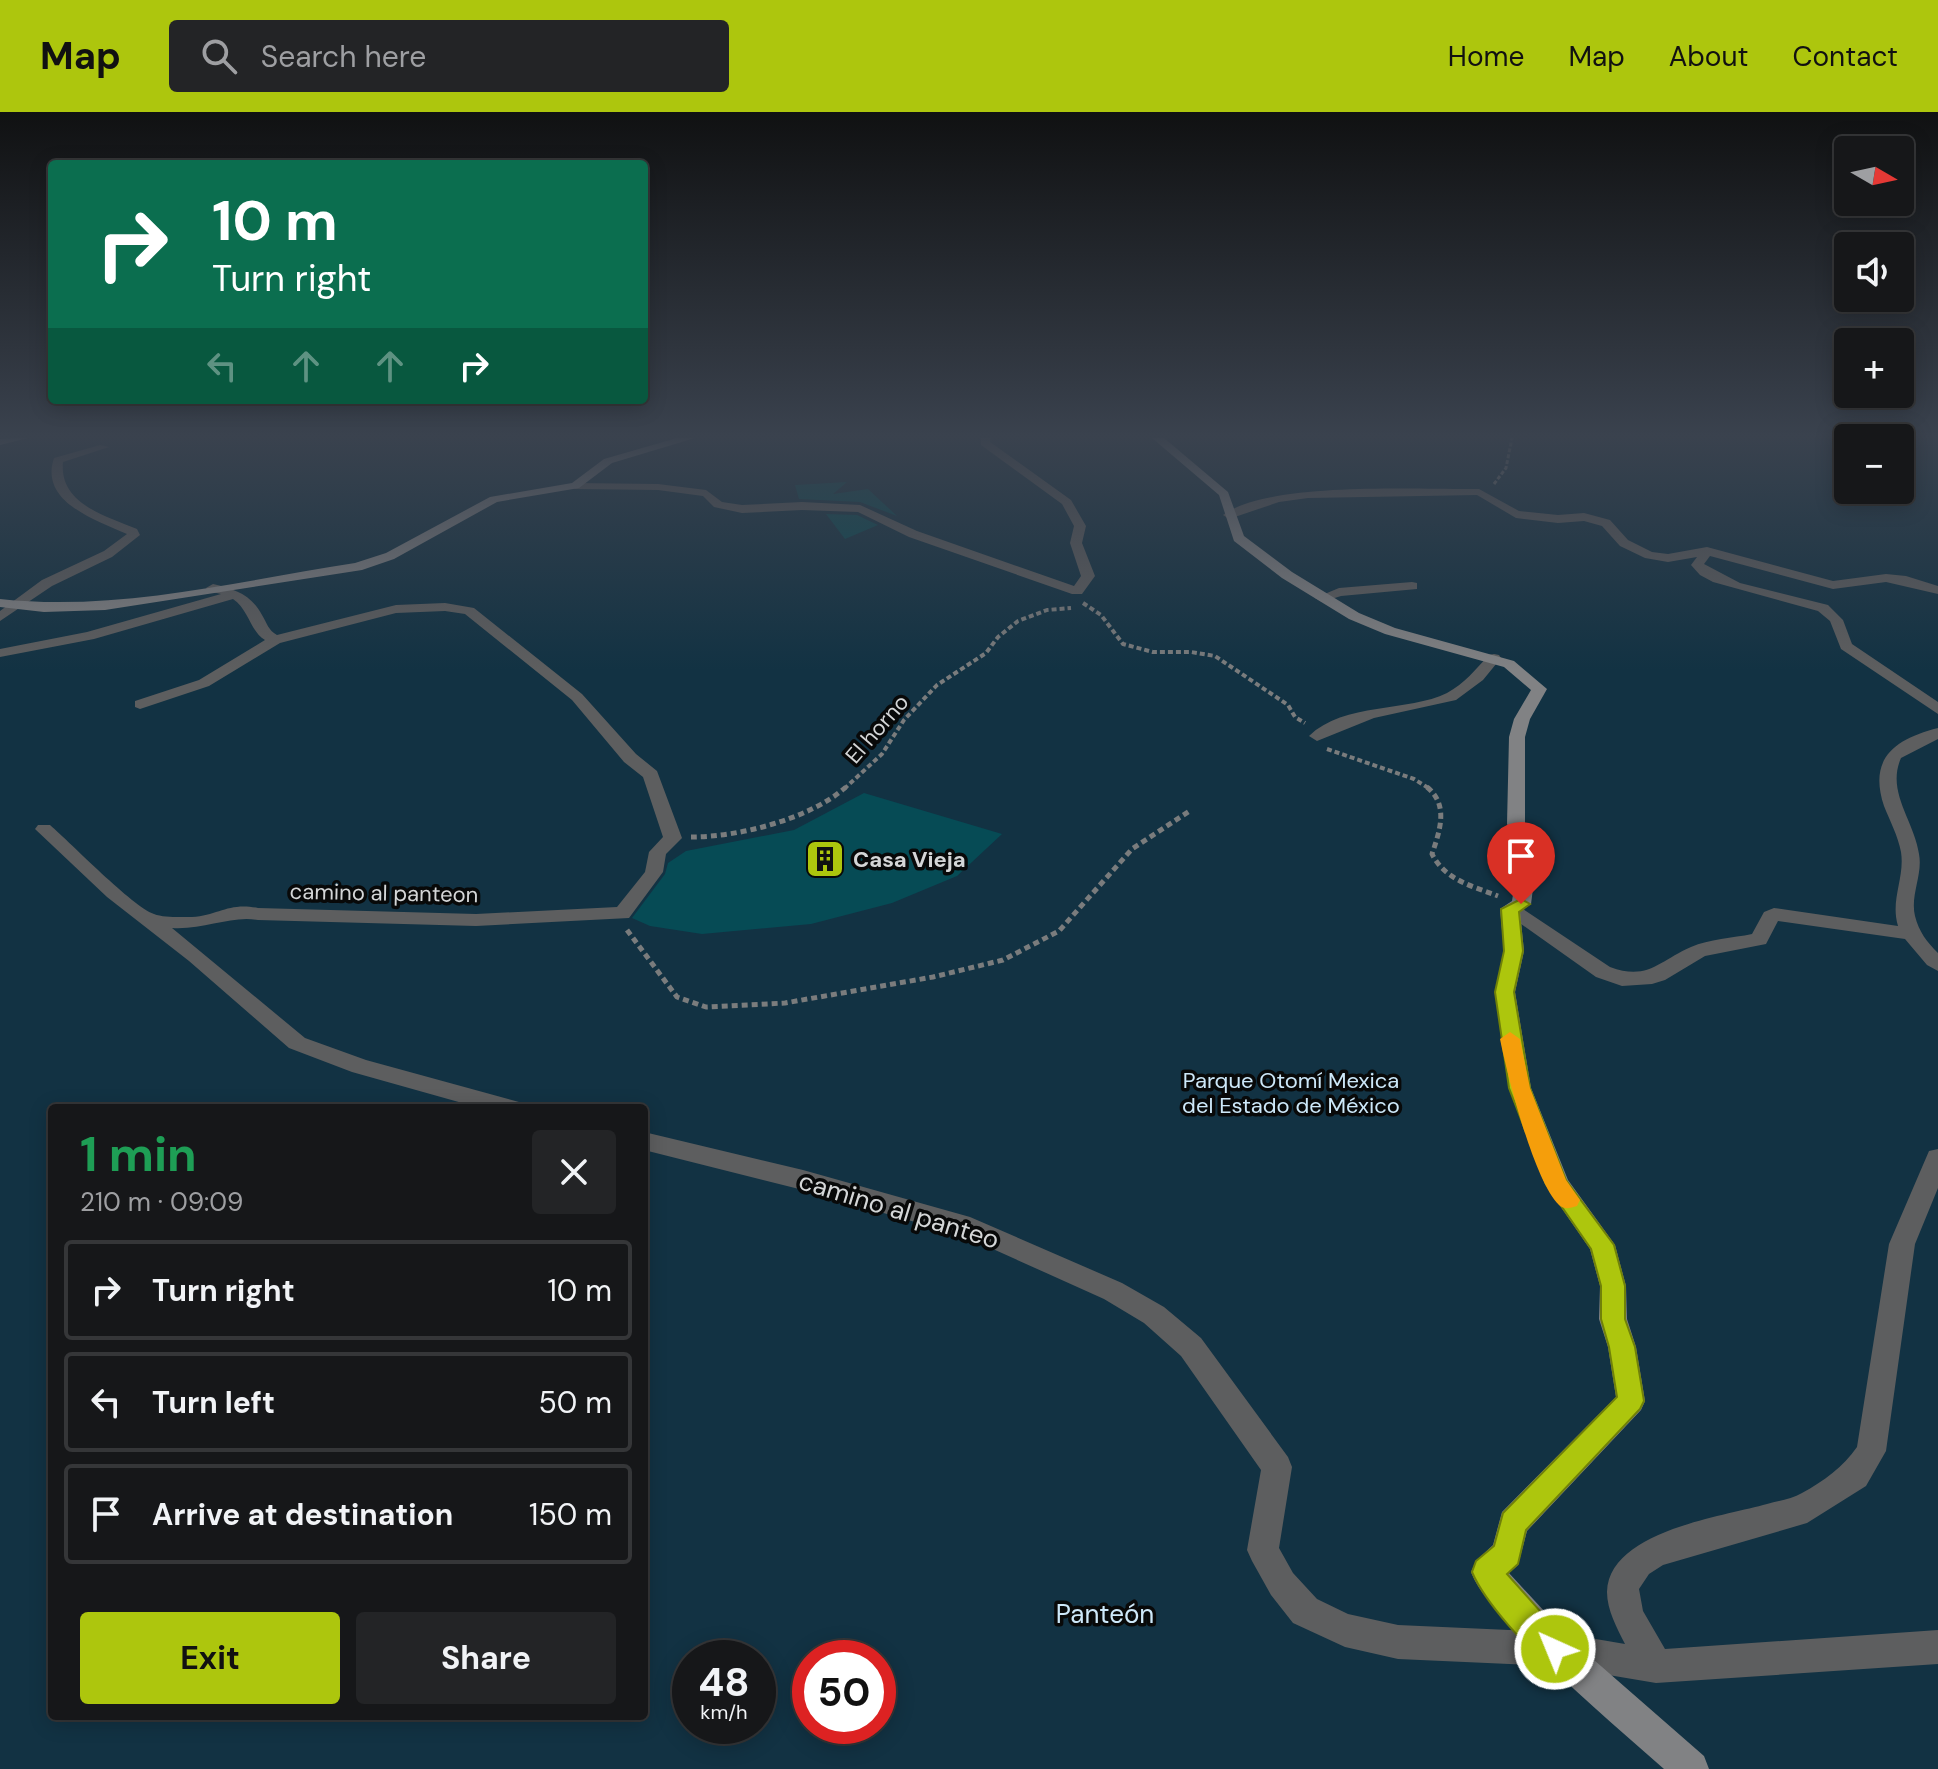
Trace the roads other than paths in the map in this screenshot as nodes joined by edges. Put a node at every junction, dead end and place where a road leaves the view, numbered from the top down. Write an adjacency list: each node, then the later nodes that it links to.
1 (100, 515): 14 (street)
2 (462, 515): 9 (main road)
3 (873, 515): 4 (street)
4 (1074, 515)
5 (1229, 515): 12 (main road)
6 (1527, 515): 7 (street)
7 (1707, 551): 10 (street); 20 (street)
8 (1412, 586): 12 (street)
9 (213, 588): 11 (street); 14 (main road)
10 (1938, 590)
11 (237, 593): 16 (street); 17 (street)
12 (1322, 598): 18 (main road)
13 (0, 603): 14 (main road)
14 (16, 604): 15 (street)
15 (0, 617)
16 (275, 640): 19 (street); 25 (street, camino al panteon)
17 (0, 653)
18 (1494, 658): 22 (street); 24 (main road)
19 (140, 704)
20 (1938, 709)
21 (1938, 733): 26 (street)
22 (1317, 736)
23 (44, 829): 25 (street)
24 (1510, 909): 26 (street); 32 (main road)
25 (147, 920): 28 (street)
26 (1911, 934): 27 (street)
27 (1938, 964)
28 (497, 1104)
29 (648, 1142): 32 (street, camino al panteo)
30 (1938, 1158): 33 (street)
31 (1938, 1647): 33 (street, camino al panteo)
32 (1555, 1649): 33 (street, camino al panteo); 34 (main road)
33 (1656, 1666)
34 (1691, 1769)

